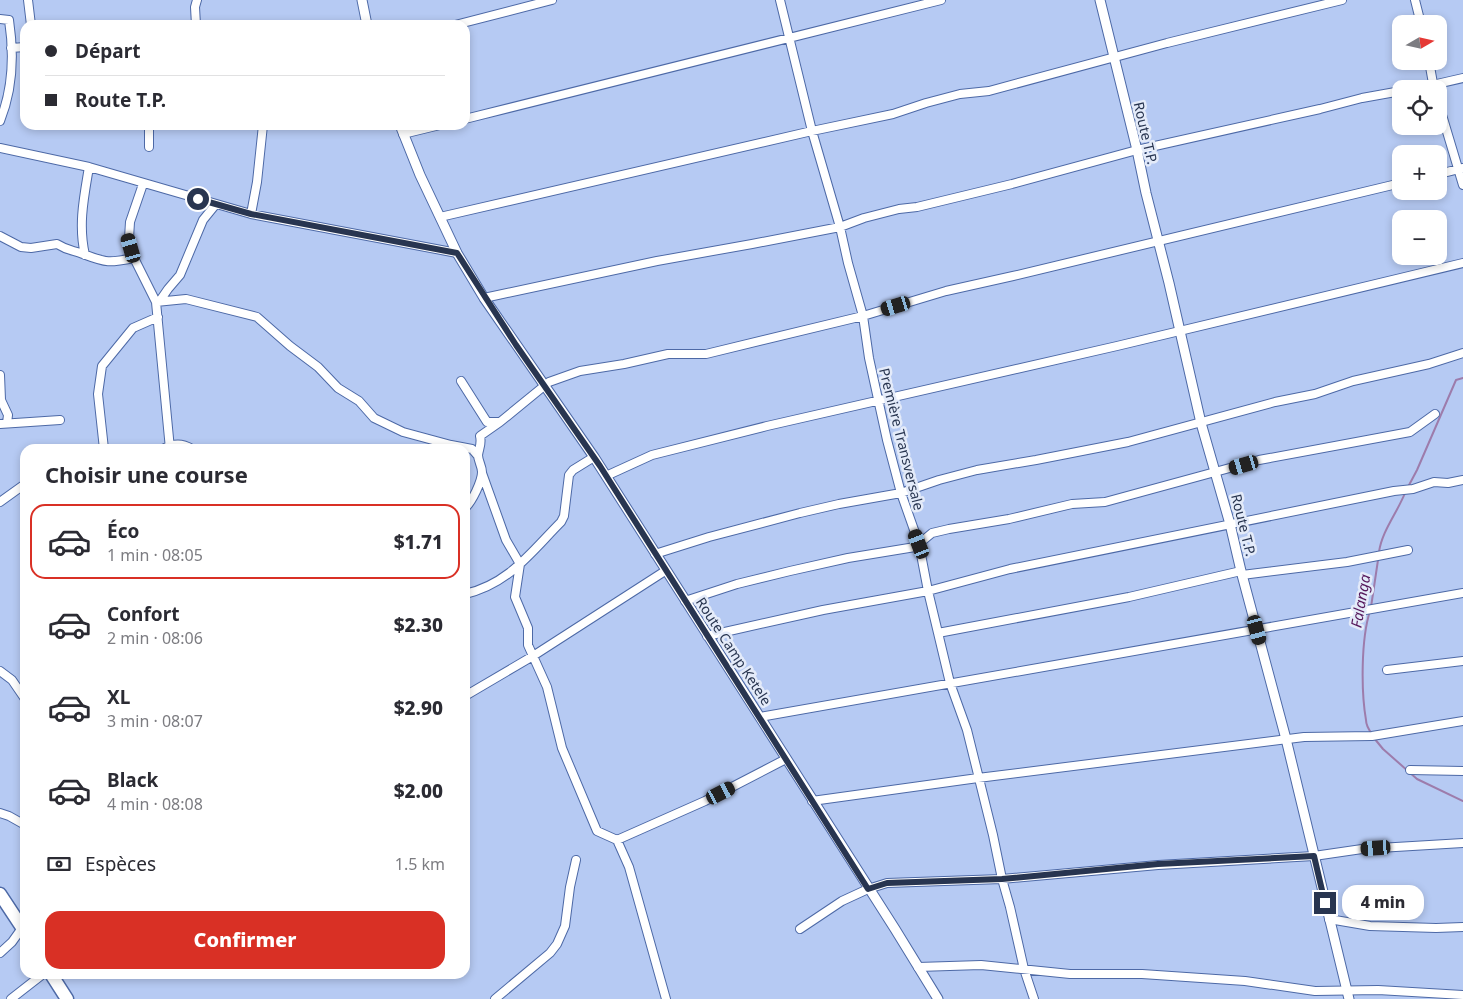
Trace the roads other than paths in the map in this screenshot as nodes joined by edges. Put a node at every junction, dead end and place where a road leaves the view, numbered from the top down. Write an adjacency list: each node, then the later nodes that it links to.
1 (28, 0): 12 (street)
2 (197, 0): 13 (street)
3 (362, 0): 14 (street)
4 (552, 0): 15 (street)
5 (780, 0): 16 (street, Première Transversale)
6 (941, 0): 16 (street)
7 (1100, 0): 19 (street, Route T.P.)
8 (1342, 0): 19 (street)
9 (1415, 0): 10 (street)
10 (1419, 15)
11 (0, 19): 18 (street)
12 (31, 20)
13 (196, 20)
14 (365, 20)
15 (470, 21)
16 (790, 38): 23 (street); 30 (street, Première Transversale)
17 (20, 47): 18 (street)
18 (11, 48): 24 (street)
19 (1114, 57): 30 (street); 34 (street, Route T.P.)
20 (1463, 78): 21 (street)
21 (1447, 83)
22 (1392, 93): 34 (street)
23 (470, 118)
24 (0, 121)
25 (1447, 129): 36 (street)
26 (149, 130): 32 (street)
27 (262, 130): 42 (street)
28 (402, 130): 31 (street, Route Camp Ketele)
29 (419, 130): 31 (street)
30 (812, 131): 43 (street); 44 (street, Première Transversale)
31 (403, 134): 43 (street, Route Camp Ketele)
32 (149, 147)
33 (0, 148): 35 (street)
34 (1137, 150): 44 (street); 46 (street, Route T.P.)
35 (89, 167): 38 (street); 48 (street)
36 (1460, 168): 37 (street); 39 (street)
37 (1447, 172)
38 (143, 184): 41 (street); 49 (street)
39 (1463, 184)
40 (1392, 185): 46 (street)
41 (216, 204): 42 (street); 52 (street)
42 (251, 214): 47 (street)
43 (440, 217): 47 (street, Route Camp Ketele)
44 (840, 226): 51 (street); 53 (street, Première Transversale)
45 (0, 236): 48 (street)
46 (1158, 240): 53 (street); 55 (street, Route T.P.)
47 (457, 253): 51 (street, Route Camp Ketele)
48 (85, 254): 49 (street)
49 (134, 258): 52 (street)
50 (1463, 263): 55 (street)
51 (484, 298): 59 (street, Route Camp Ketele)
52 (158, 302): 54 (street); 68 (street)
53 (863, 316): 59 (street); 60 (street, Première Transversale)
54 (158, 317): 66 (street); 67 (street)
55 (1179, 330): 60 (street); 65 (street, Route T.P.)
56 (1463, 353): 65 (street)
57 (0, 376): 64 (street)
58 (462, 381): 63 (street)
59 (544, 386): 63 (street); 71 (street, Route Camp Ketele)
60 (878, 400): 74 (street); 77 (street, Première Transversale)
61 (1435, 414): 73 (street)
62 (60, 420): 64 (street)
63 (500, 422): 70 (street)
64 (4, 423)
65 (1201, 423): 73 (street, Route T.P.); 77 (street)
66 (103, 444)
67 (168, 444)
68 (444, 444)
69 (470, 449): 70 (street)
70 (478, 456): 72 (street)
71 (594, 457): 74 (street, Route Camp Ketele); 84 (street)
72 (482, 473): 79 (street); 84 (street)
73 (1215, 473): 80 (street, Route T.P.); 81 (street)
74 (606, 476): 83 (street, Route Camp Ketele)
75 (1463, 480): 80 (street)
76 (20, 488): 78 (street)
77 (901, 493): 81 (street, Première Transversale); 83 (street)
78 (0, 502)
79 (470, 504)
80 (1230, 524): 86 (street, Route T.P.); 87 (street)
81 (919, 544): 87 (street, Première Transversale); 90 (street)
82 (1408, 550): 86 (street)
83 (655, 554): 85 (street, Route Camp Ketele)
84 (520, 564): 88 (street); 94 (street)
85 (665, 571): 90 (street, Route Camp Ketele); 94 (street)
86 (1242, 573): 91 (street, Route T.P.); 92 (street)
87 (928, 591): 92 (street, Première Transversale); 93 (street)
88 (470, 592)
89 (1463, 593): 91 (street)
90 (685, 601): 93 (street, Route Camp Ketele)
91 (1257, 630): 98 (street); 103 (street, Route T.P.)
92 (938, 633): 98 (street, Première Transversale)
93 (707, 636): 101 (street, Route Camp Ketele)
94 (532, 656): 100 (street); 111 (street)
95 (1463, 661): 96 (street)
96 (1387, 670)
97 (0, 671): 99 (street)
98 (950, 683): 101 (street); 107 (street, Première Transversale)
99 (20, 691)
100 (470, 693)
101 (760, 717): 104 (street, Route Camp Ketele)
102 (1463, 721): 103 (street)
103 (1286, 740): 107 (street); 113 (street, Route T.P.)
104 (786, 759): 108 (street, Route Camp Ketele); 111 (street)
105 (1410, 770): 106 (street)
106 (1463, 771)
107 (978, 778): 108 (street); 115 (street, Première Transversale)
108 (812, 801): 116 (street, Route Camp Ketele)
109 (0, 813): 110 (street)
110 (20, 823)
111 (617, 840): 133 (street)
112 (1463, 843): 113 (street)
113 (1314, 856): 115 (street); 118 (street, Route T.P.)
114 (576, 860): 132 (street)
115 (1002, 879): 116 (street); 125 (street, Première Transversale)
116 (868, 889): 121 (street); 124 (street, Route Camp Ketele)
117 (0, 894): 119 (highway)
118 (1329, 919): 120 (street); 128 (street, Route T.P.)
119 (20, 924)
120 (1463, 927)
121 (800, 929)
122 (20, 934): 123 (street)
123 (0, 953)
124 (918, 967): 125 (street); 134 (street, Route Camp Ketele)
125 (1024, 968): 128 (street); 135 (street, Première Transversale)
126 (36, 979): 130 (street)
127 (55, 979): 131 (highway)
128 (1348, 995): 129 (street)
129 (1463, 995)
130 (11, 999)
131 (68, 999)
132 (495, 999)
133 (666, 999)
134 (938, 999)
135 (1034, 999)

